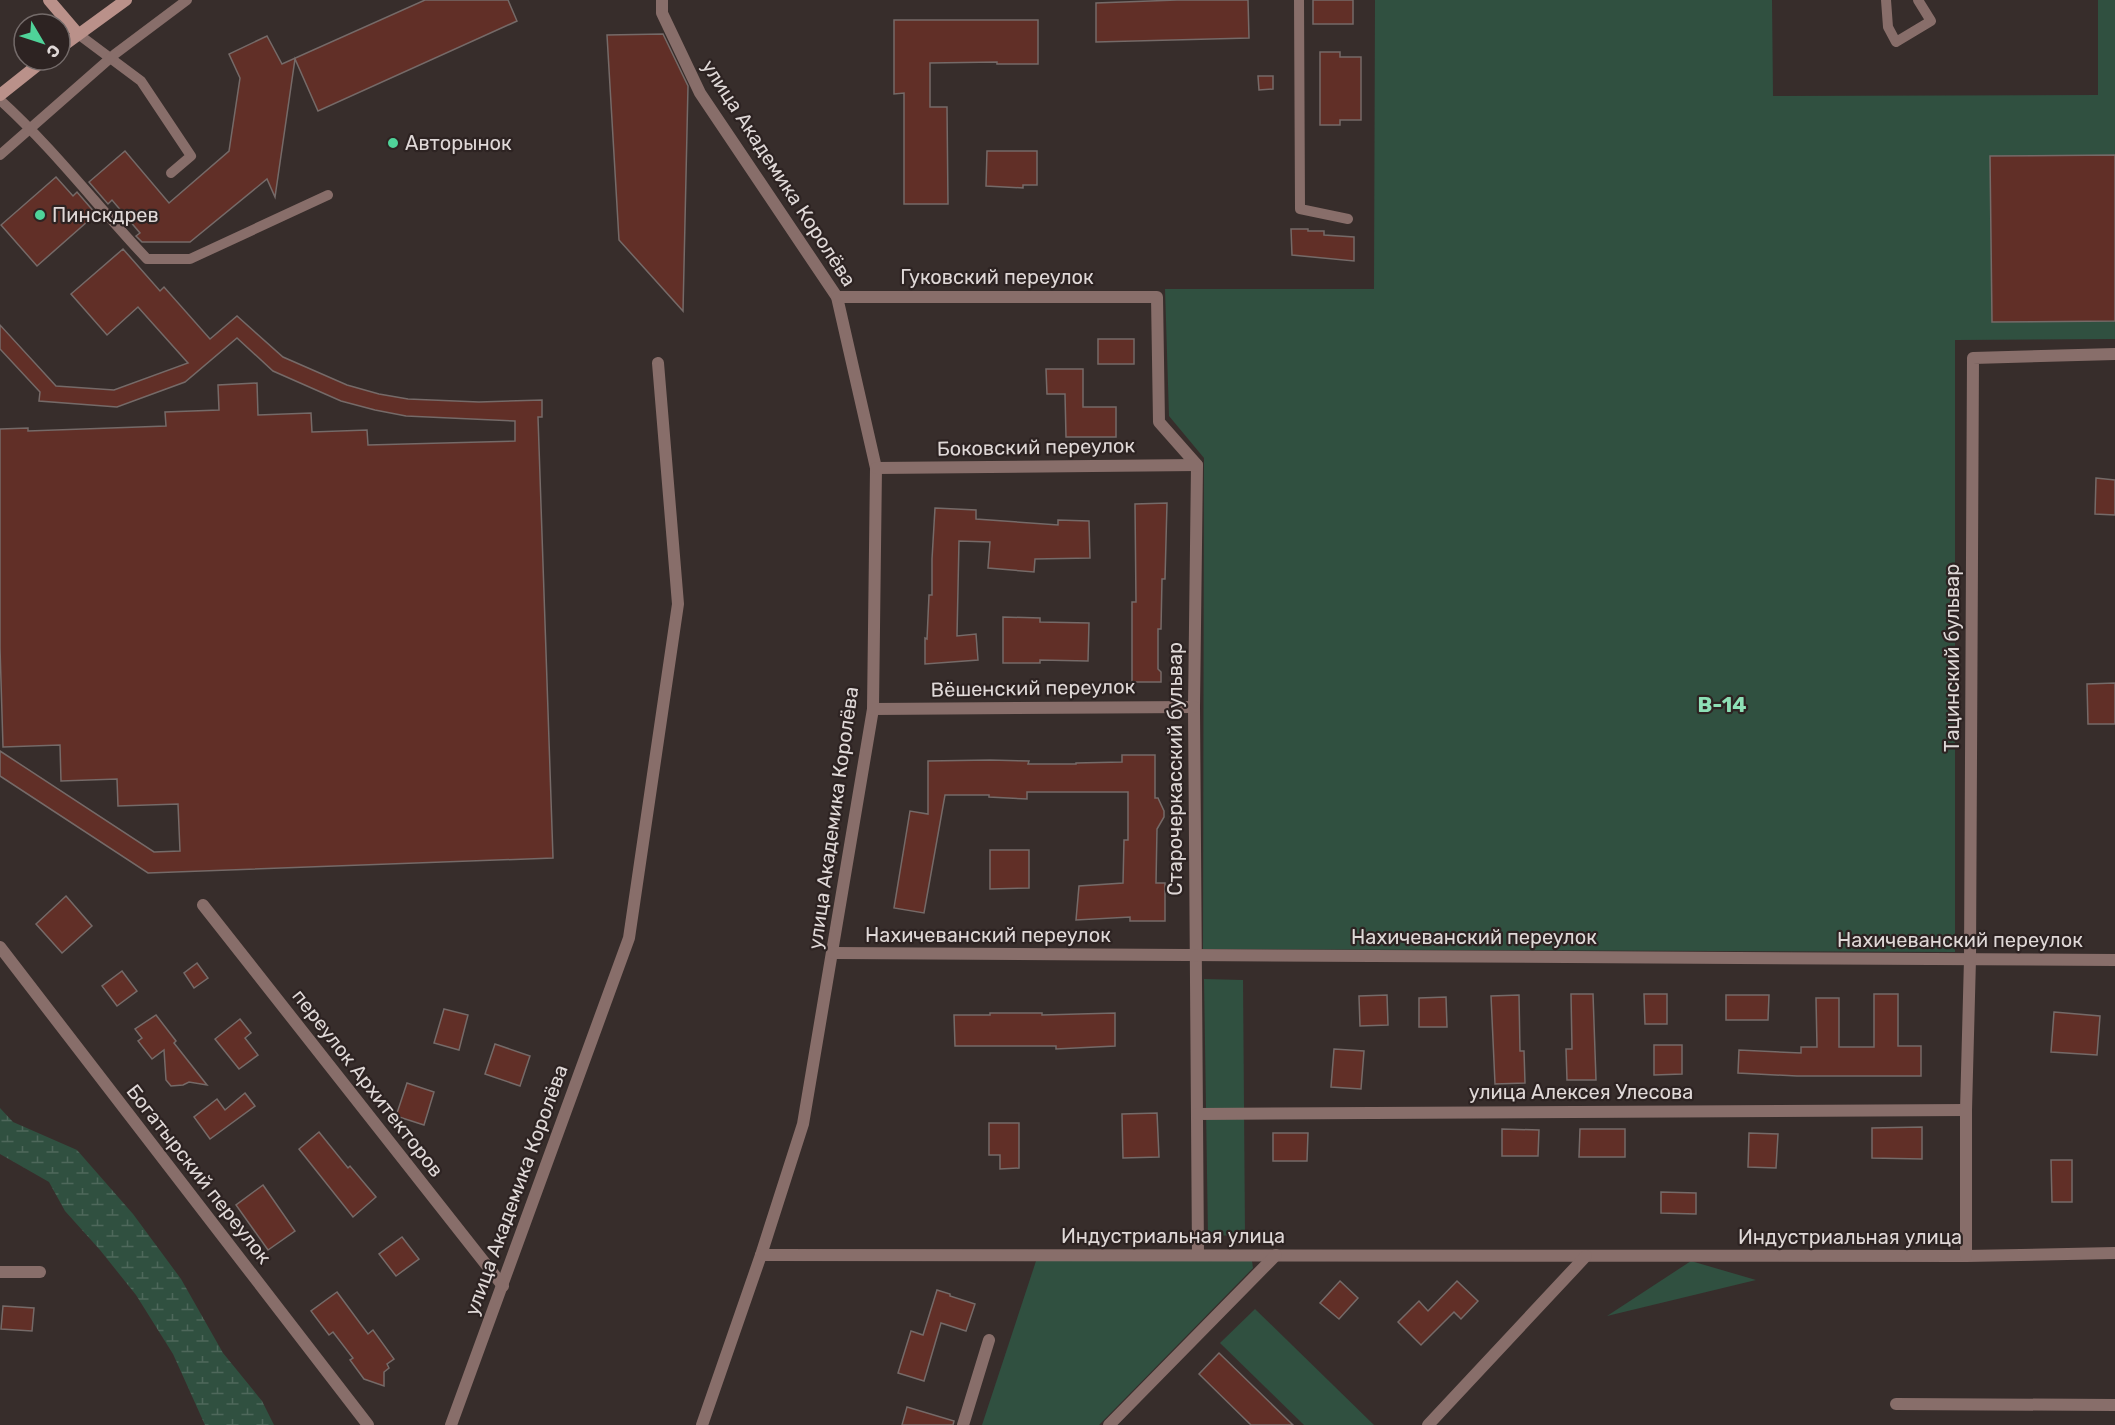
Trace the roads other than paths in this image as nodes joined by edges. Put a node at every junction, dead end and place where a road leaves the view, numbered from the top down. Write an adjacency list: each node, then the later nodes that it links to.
1 (49, 0): 8 (main road)
2 (126, 0): 8 (main road)
3 (187, 0): 10 (lane)
4 (662, 0): 18 (street, улица Академика Королёва)
5 (1299, 0): 17 (lane)
6 (1886, 0): 7 (lane)
7 (1918, 0)
8 (78, 34): 9 (main road); 10 (lane)
9 (72, 39)
10 (111, 59): 13 (lane); 15 (lane)
11 (30, 72): 12 (main road)
12 (0, 98): 13 (lane)
13 (31, 128): 14 (lane); 16 (lane)
14 (0, 155)
15 (171, 173)
16 (328, 195)
17 (1348, 219)
18 (837, 297): 21 (street, Гуковский переулок); 22 (street, улица Академика Королёва)
19 (2115, 354): 29 (street, Тацинский бульвар)
20 (658, 363): 41 (street, улица Академика Королёва)
21 (1197, 465): 22 (street, Боковский переулок); 23 (street, Старочеркасский бульвар)
22 (876, 468): 24 (street, улица Академика Королёва)
23 (1194, 706): 24 (street, Вёшенский переулок); 28 (street, Старочеркасский бульвар)
24 (873, 710): 27 (street, улица Академика Королёва)
25 (203, 905): 41 (street, переулок Архитекторов)
26 (0, 948): 45 (street, Богатырский переулок)
27 (833, 953): 28 (street, Нахичеванский переулок); 34 (street, улица Академика Королёва)
28 (1195, 956): 29 (street, Нахичеванский переулок); 32 (street, Старочеркасский бульвар)
29 (1970, 959): 30 (street, Нахичеванский переулок); 31 (street, Тацинский бульвар)
30 (2115, 960)
31 (1966, 1110): 32 (street, улица Алексея Улесова); 38 (street, Тацинский бульвар)
32 (1197, 1114): 36 (street, Старочеркасский бульвар)
33 (2115, 1253): 38 (street, Индустриальная улица)
34 (761, 1255): 36 (street, Индустриальная улица); 47 (street, улица Академика Королёва)
35 (1276, 1255): 36 (street, Индустриальная улица); 37 (street, Индустриальная улица); 49 (street)
36 (1198, 1256)
37 (1586, 1256): 38 (street, Индустриальная улица); 50 (street)
38 (1966, 1256)
39 (0, 1272): 40 (street)
40 (40, 1272)
41 (503, 1286): 46 (street, улица Академика Королёва)
42 (989, 1341): 48 (street)
43 (1896, 1404): 44 (street)
44 (2115, 1405)
45 (368, 1425)
46 (451, 1425)
47 (702, 1425)
48 (963, 1425)
49 (1109, 1425)
50 (1428, 1425)

